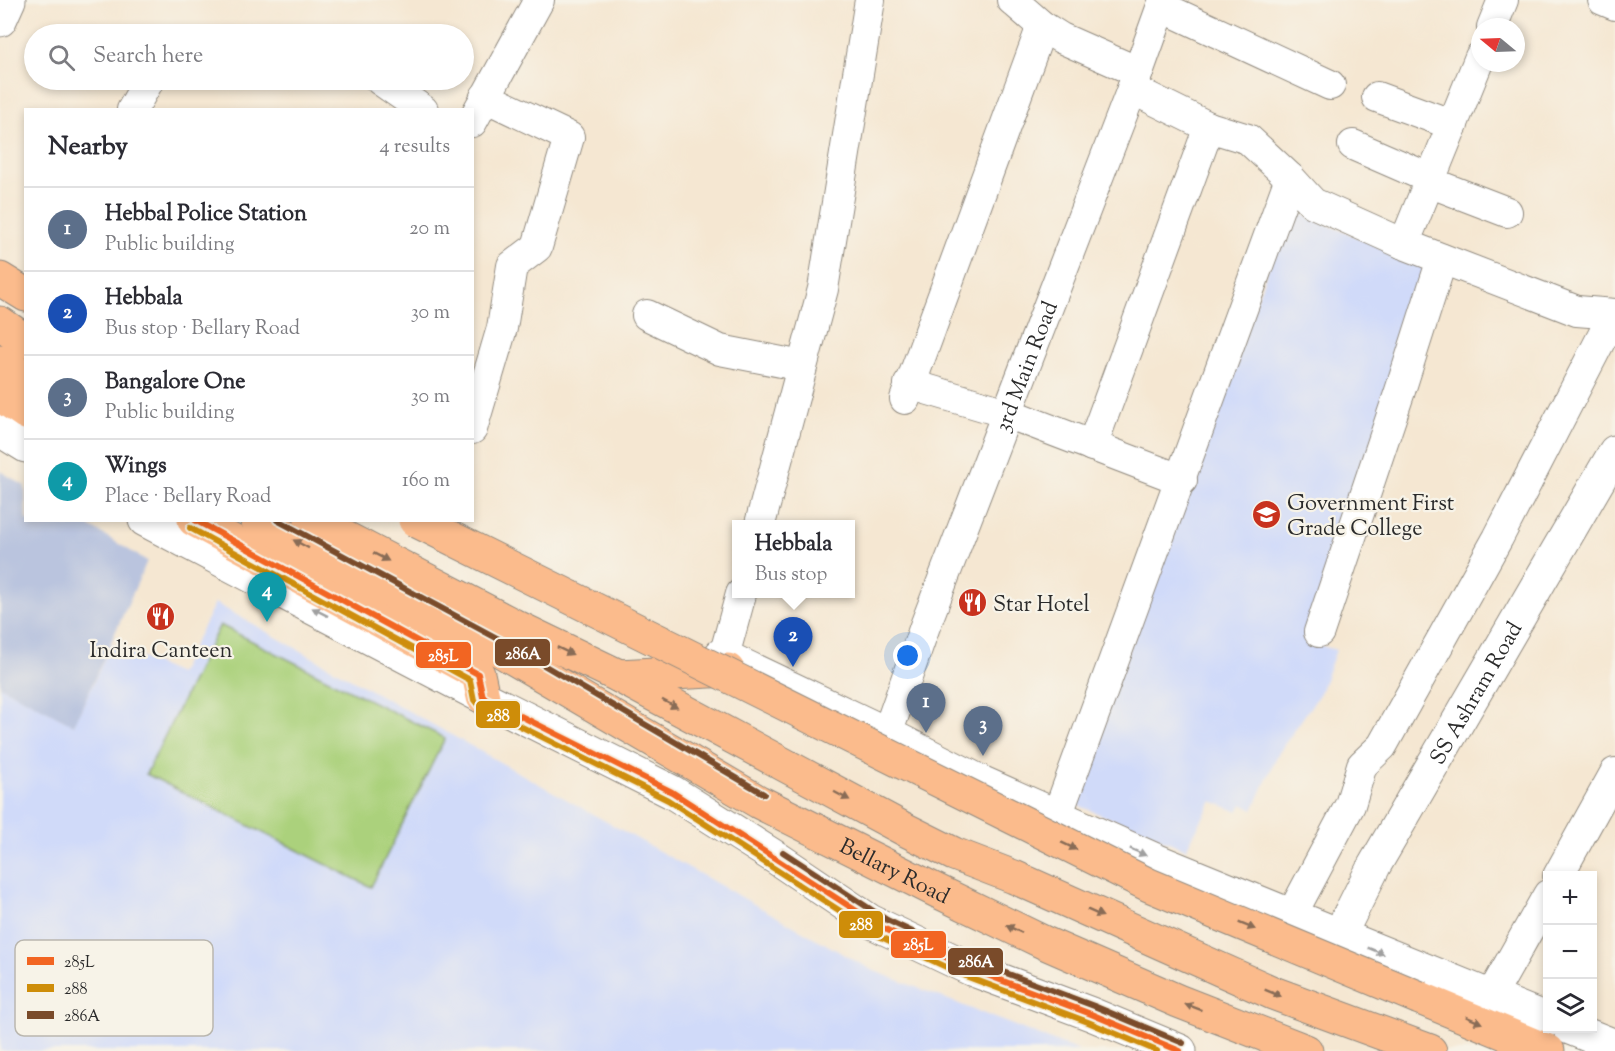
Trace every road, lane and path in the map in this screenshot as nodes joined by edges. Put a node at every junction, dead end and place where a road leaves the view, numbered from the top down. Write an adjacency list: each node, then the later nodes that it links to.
1 (9, 0): 10 (street)
2 (539, 0): 20 (street)
3 (870, 0): 38 (street)
4 (1012, 0): 11 (street)
5 (1503, 0): 9 (street)
6 (1603, 0): 8 (street)
7 (1163, 3): 13 (street, 3rd Main Road); 14 (street)
8 (1615, 6)
9 (1496, 18)
10 (0, 20)
11 (1042, 26): 13 (street); 42 (street)
12 (1474, 72): 21 (street)
13 (1135, 81): 22 (street); 42 (street, 3rd Main Road)
14 (1330, 85)
15 (143, 90): 18 (street)
16 (394, 90): 19 (street)
17 (1377, 97): 21 (street)
18 (133, 108)
19 (420, 108)
20 (479, 109): 43 (street)
21 (1453, 125): 25 (street)
22 (1209, 126): 24 (street); 46 (street)
23 (1353, 145): 25 (street)
24 (1290, 178): 27 (street); 48 (street)
25 (1430, 181): 26 (street); 27 (street)
26 (1507, 212)
27 (1404, 244): 28 (street)
28 (1442, 259): 33 (street); 57 (street)
29 (0, 268): 31 (street)
30 (0, 279): 32 (highway)
31 (24, 282)
32 (24, 294)
33 (1615, 314): 67 (street)
34 (647, 315): 38 (street)
35 (0, 323): 36 (highway)
36 (24, 340)
37 (0, 361): 39 (highway)
38 (802, 366): 49 (street)
39 (24, 377)
40 (0, 395): 41 (highway)
41 (24, 412)
42 (1006, 413): 46 (street); 62 (street, 3rd Main Road)
43 (474, 422)
44 (0, 430): 45 (street)
45 (24, 445)
46 (1092, 446): 48 (street)
47 (1615, 452): 68 (street, SS Ashram Road)
48 (1182, 480): 64 (street)
49 (761, 520)
50 (149, 522): 61 (street, one-way to 50)
51 (198, 522): 61 (highway)
52 (261, 522): 58 (highway, one-way to 52)
53 (314, 522): 58 (highway, one-way to 58)
54 (419, 522): 76 (highway, one-way to 76, bridge)
55 (451, 522): 59 (street)
56 (741, 598): 59 (street)
57 (1319, 632)
58 (507, 638): 60 (highway, Bellary Road, one-way to 60); 74 (highway, Bellary Road, one-way to 58)
59 (738, 663): 60 (highway); 62 (street)
60 (619, 676): 75 (highway, Bellary Road, one-way to 75)
61 (483, 697): 73 (street)
62 (888, 734): 64 (street)
63 (1615, 773): 65 (street)
64 (1058, 816): 67 (street, one-way to 67)
65 (1561, 871)
66 (1543, 904): 69 (street)
67 (1291, 916): 68 (street)
68 (1339, 936): 69 (street, one-way to 69)
69 (1490, 998): 70 (street)
70 (1543, 1018)
71 (1581, 1033): 72 (street)
72 (1615, 1046)
73 (1180, 1051)
74 (1306, 1051)
75 (1430, 1051)
76 (1548, 1051)

